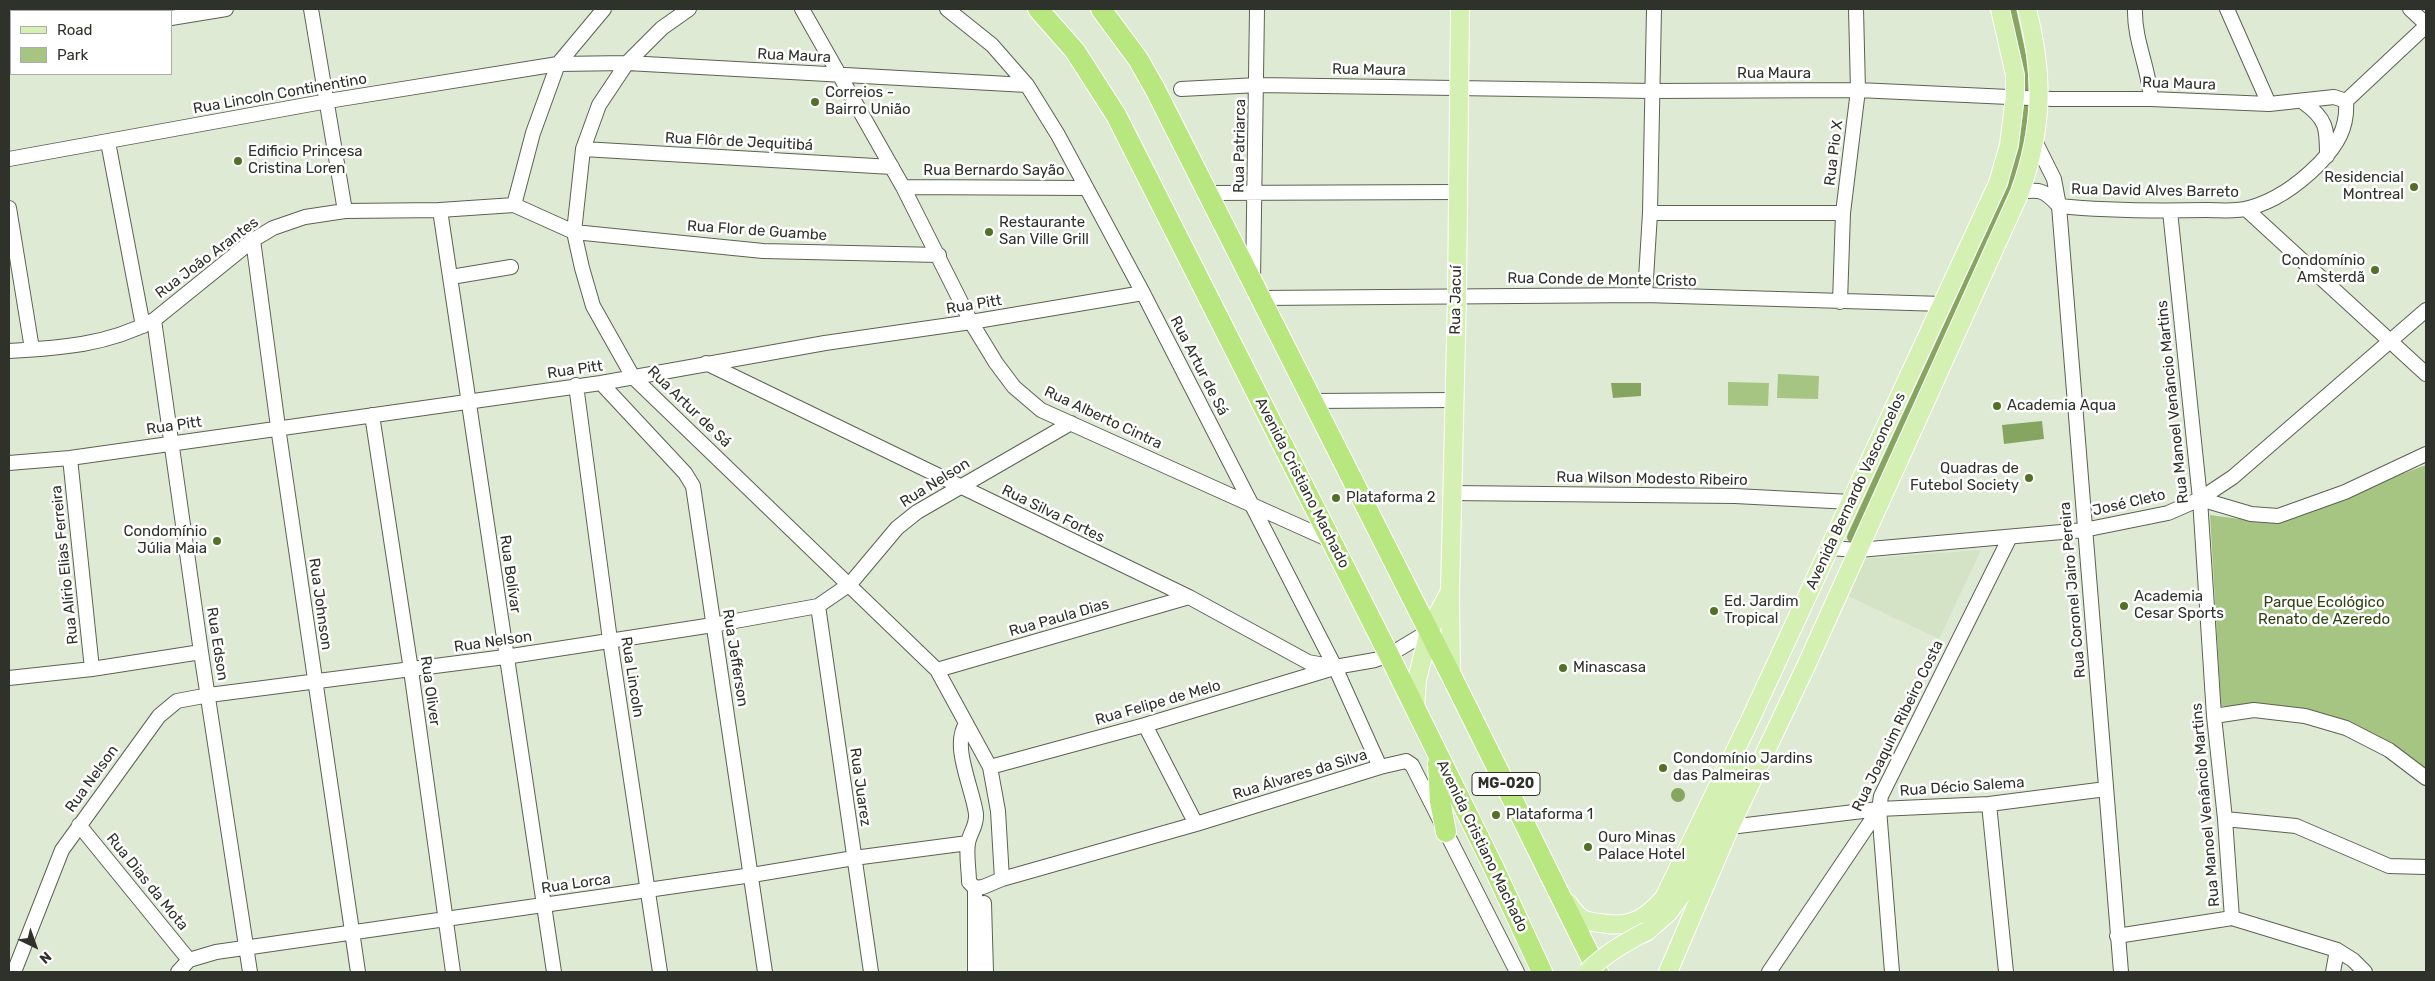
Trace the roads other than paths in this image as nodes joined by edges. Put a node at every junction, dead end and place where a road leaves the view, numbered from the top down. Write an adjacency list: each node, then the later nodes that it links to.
1 (226, 9): 18 (street)
2 (311, 9): 33 (street)
3 (604, 9): 21 (street)
4 (688, 9): 20 (street, Rua Artur de Sá)
5 (802, 9): 22 (street, Rua Alberto Cintra)
6 (947, 9): 23 (street, Rua Artur de Sá)
7 (1038, 9): 96 (highway, Avenida Cristiano Machado)
8 (1101, 9): 46 (highway)
9 (1257, 9): 24 (street, Rua Patriarca)
10 (1460, 9): 25 (main road, Rua Jacuí / MG-020)
11 (1654, 9): 28 (street)
12 (1856, 9): 27 (street, Rua Pio X)
13 (2000, 9): 29 (main road, Avenida Bernardo Vasconcelos)
14 (2027, 9): 30 (main road, Avenida Bernardo Vasconcelos)
15 (2136, 9): 31 (street)
16 (2227, 9): 35 (street)
17 (2410, 9): 19 (street)
18 (172, 18)
19 (2426, 25): 32 (street)
20 (627, 63): 21 (street, Rua Maura); 22 (street, Rua Maura); 38 (street, Rua Artur de Sá)
21 (558, 64): 33 (street, Rua Lincoln Continentino); 48 (street)
22 (840, 75): 23 (street, Rua Maura); 41 (street, Rua Alberto Cintra)
23 (1027, 85): 43 (street, Rua Artur de Sá)
24 (1258, 85): 25 (street, Rua Maura); 26 (street, Rua Maura); 47 (street, Rua Patriarca)
25 (1459, 87): 28 (street, Rua Maura); 44 (main road, Rua Jacuí / MG-020)
26 (1181, 89)
27 (1858, 90): 28 (street, Rua Maura); 29 (street, Rua Maura); 56 (street, Rua Pio X)
28 (1652, 91): 55 (street)
29 (2015, 97): 30 (street, Rua Maura); 67 (main road, Avenida Bernardo Vasconcelos)
30 (2039, 98): 31 (street, Rua Maura); 36 (main road, Avenida Bernardo Vasconcelos)
31 (2151, 99): 35 (street, Rua Maura)
32 (2346, 100): 34 (street, Rua Maura); 39 (street, Rua David Alves Barreto)
33 (328, 101): 37 (street, Rua Lincoln Continentino); 53 (street)
34 (2303, 102): 35 (street, Rua Maura); 39 (street)
35 (2269, 104)
36 (2035, 141): 45 (main road, Avenida Bernardo Vasconcelos); 49 (street, Rua Coronel Jairo Pereira)
37 (108, 142): 40 (street, Rua Lincoln Continentino); 70 (street, Rua Edson)
38 (583, 149): 41 (street, Rua Flôr de Jequitibá); 57 (street, Rua Artur de Sá)
39 (2326, 156): 51 (street, Rua David Alves Barreto)
40 (9, 159)
41 (892, 167): 42 (street, Rua Alberto Cintra)
42 (903, 187): 43 (street, Rua Bernardo Sayão); 59 (street, Rua Alberto Cintra)
43 (1085, 188): 63 (street, Rua Artur de Sá)
44 (1457, 192): 47 (street); 65 (main road, Rua Jacuí / MG-020)
45 (2020, 192): 49 (street); 98 (main road, Avenida Bernardo Vasconcelos)
46 (1208, 193): 47 (street); 62 (highway)
47 (1255, 193): 62 (street, Rua Patriarca)
48 (514, 205): 52 (street, Rua João Arantes); 57 (street, Rua João Arantes)
49 (2059, 206): 54 (street, Rua David Alves Barreto); 94 (street, Rua Coronel Jairo Pereira)
50 (9, 208): 72 (street)
51 (2246, 209): 54 (street, Rua David Alves Barreto); 71 (street)
52 (440, 210): 53 (street, Rua João Arantes); 61 (street, Rua Bolívar)
53 (345, 211): 58 (street, Rua João Arantes)
54 (2170, 211): 91 (street, Rua Manoel Venâncio Martins)
55 (1650, 213): 56 (street); 64 (street)
56 (1843, 213): 66 (street, Rua Pio X)
57 (574, 232): 59 (street, Rua Flor de Guambe); 76 (street, Rua Artur de Sá)
58 (253, 240): 70 (street, Rua João Arantes); 84 (street, Rua Johnson)
59 (939, 255): 69 (street, Rua Alberto Cintra)
60 (511, 267): 61 (street)
61 (451, 277): 80 (street, Rua Bolívar)
62 (1257, 291): 65 (street, Rua Conde de Monte Cristo); 81 (highway)
63 (1143, 293): 69 (street, Rua Pitt); 93 (street, Rua Artur de Sá)
64 (1645, 295): 65 (street, Rua Conde de Monte Cristo); 66 (street, Rua Conde de Monte Cristo)
65 (1456, 296): 79 (main road, Rua Jacuí / MG-020)
66 (1840, 302): 67 (street, Rua Conde de Monte Cristo)
67 (1943, 304): 92 (main road, Avenida Bernardo Vasconcelos)
68 (2426, 310): 71 (street, José Cleto)
69 (971, 322): 74 (street, Rua Pitt); 83 (street, Rua Alberto Cintra)
70 (148, 323): 72 (street, Rua João Arantes); 85 (street, Rua Edson)
71 (2391, 340): 75 (street); 91 (street, José Cleto)
72 (32, 349): 73 (street, Rua João Arantes)
73 (9, 351)
74 (706, 363): 76 (street, Rua Pitt); 89 (street, Rua Silva Fortes)
75 (2426, 374)
76 (633, 377): 77 (street, Rua Pitt); 99 (street, Rua Artur de Sá)
77 (601, 383): 78 (street, Rua Pitt); 103 (street, Rua Jefferson)
78 (576, 385): 80 (street, Rua Pitt); 105 (street, Rua Lincoln)
79 (1453, 400): 81 (street); 90 (main road, Rua Jacuí / MG-020)
80 (469, 401): 82 (street, Rua Pitt); 109 (street, Rua Bolívar)
81 (1313, 401): 104 (highway)
82 (372, 415): 84 (street, Rua Pitt); 113 (street, Rua Oliver)
83 (1070, 423): 89 (street, Rua Nelson); 93 (street, Rua Alberto Cintra)
84 (278, 427): 85 (street, Rua Pitt); 117 (street, Rua Johnson)
85 (170, 443): 87 (street, Rua Pitt); 106 (street, Rua Edson)
86 (2426, 454): 91 (street)
87 (70, 458): 88 (street, Rua Pitt); 112 (street, Rua Alírio Elias Ferreira)
88 (9, 463)
89 (959, 486): 99 (street, Rua Nelson); 101 (street, Rua Silva Fortes)
90 (1451, 493): 92 (street, Rua Wilson Modesto Ribeiro); 100 (main road, Rua Jacuí / MG-020)
91 (2200, 499): 94 (street, José Cleto); 120 (street, Rua Manoel Venâncio Martins)
92 (1851, 502): 97 (main road, Avenida Bernardo Vasconcelos)
93 (1252, 504): 96 (street, Rua Alberto Cintra); 111 (street, Rua Artur de Sá)
94 (2084, 530): 95 (street, José Cleto); 128 (street, Rua Coronel Jairo Pereira)
95 (2010, 536): 98 (street, José Cleto); 130 (street, Rua Joaquim Ribeiro Costa)
96 (1332, 542): 108 (highway, Avenida Cristiano Machado)
97 (1828, 548): 98 (street, José Cleto); 107 (main road, Avenida Bernardo Vasconcelos)
98 (1859, 550): 110 (main road, Avenida Bernardo Vasconcelos)
99 (850, 584): 102 (street, Rua Nelson); 114 (street, Rua Artur de Sá)
100 (1450, 592): 104 (main road, Rua Jacuí / MG-020); 115 (main road, Rua Jacuí / MG-020)
101 (1189, 597): 111 (street, Rua Silva Fortes); 114 (street, Rua Paula Dias)
102 (818, 606): 103 (street, Rua Nelson); 137 (street, Rua Juarez)
103 (713, 625): 105 (street, Rua Nelson); 139 (street, Rua Jefferson)
104 (1429, 632): 108 (street); 115 (highway); 119 (main road, Rua Jacuí / MG-020)
105 (610, 640): 109 (street, Rua Nelson); 142 (street, Rua Lincoln)
106 (201, 652): 112 (street); 118 (street, Rua Edson)
107 (1780, 654): 110 (main road); 121 (main road, Avenida Bernardo Vasconcelos)
108 (1389, 656): 111 (street, Rua Silva Fortes); 119 (highway, Avenida Cristiano Machado)
109 (506, 657): 113 (street, Rua Nelson); 144 (street, Rua Bolívar)
110 (1806, 666): 134 (main road, Avenida Bernardo Vasconcelos)
111 (1335, 668): 123 (street, Rua Felipe de Melo); 126 (street, Rua Artur de Sá)
112 (92, 670): 116 (street)
113 (411, 670): 117 (street, Rua Nelson); 146 (street, Rua Oliver)
114 (938, 670): 122 (street, Rua Artur de Sá)
115 (1451, 674): 143 (highway, MG-020)
116 (9, 678)
117 (314, 681): 118 (street, Rua Nelson); 148 (street, Rua Johnson)
118 (209, 695): 133 (street, Rua Nelson); 150 (street, Rua Edson)
119 (1415, 709): 124 (highway, Avenida Cristiano Machado / MG-020)
120 (2214, 716): 127 (street); 131 (street, Rua Manoel Venâncio Martins)
121 (1750, 720): 134 (main road); 143 (main road, Avenida Bernardo Vasconcelos)
122 (966, 724): 125 (street, Rua Artur de Sá); 136 (street)
123 (1145, 725): 125 (street, Rua Felipe de Melo); 132 (street)
124 (1438, 753): 135 (highway); 166 (highway, Avenida Cristiano Machado / MG-020)
125 (990, 767): 140 (street, Rua Artur de Sá)
126 (1380, 767): 132 (street, Rua Álvares da Silva); 135 (street, Rua Álvares da Silva)
127 (2426, 778)
128 (2106, 789): 129 (street, Rua Décio Salema); 149 (street, Rua Coronel Jairo Pereira)
129 (1989, 804): 130 (street, Rua Décio Salema); 172 (street)
130 (1879, 809): 134 (street, Rua Décio Salema); 170 (street, Rua Joaquim Ribeiro Costa); 171 (street)
131 (2226, 819): 138 (street); 145 (street, Rua Manoel Venâncio Martins)
132 (1196, 824): 140 (street, Rua Álvares da Silva)
133 (79, 825): 152 (street, Rua Dias da Mota); 154 (street, Rua Nelson)
134 (1722, 827): 147 (main road); 169 (main road, Avenida Bernardo Vasconcelos)
135 (1446, 832): 165 (street, Rua Álvares da Silva)
136 (968, 843): 137 (street, Rua Lorca); 141 (street)
137 (854, 858): 139 (street, Rua Lorca); 162 (street, Rua Juarez)
138 (2426, 867)
139 (752, 875): 142 (street, Rua Lorca); 161 (street, Rua Jefferson)
140 (1002, 879): 141 (street, Rua Álvares da Silva)
141 (979, 888): 163 (street); 164 (street)
142 (648, 890): 144 (street, Rua Lorca); 160 (street, Rua Lincoln)
143 (1561, 894): 168 (highway, MG-020)
144 (545, 905): 146 (street, Rua Lorca); 159 (street, Rua Bolívar)
145 (2232, 918): 149 (street); 151 (street)
146 (445, 919): 148 (street, Rua Lorca); 158 (street, Rua Oliver)
147 (1647, 931): 167 (main road, bridge); 168 (main road, bridge)
148 (352, 932): 150 (street, Rua Lorca); 157 (street, Rua Johnson)
149 (2117, 936): 173 (street, Rua Coronel Jairo Pereira)
150 (247, 948): 152 (street, Rua Lorca); 156 (street, Rua Edson)
151 (2337, 950): 153 (street); 174 (street)
152 (187, 966): 155 (street)
153 (2352, 966): 175 (street)
154 (14, 972)
155 (178, 972)
156 (250, 972)
157 (358, 972)
158 (453, 972)
159 (554, 972)
160 (660, 972)
161 (765, 972)
162 (872, 972)
163 (975, 972)
164 (986, 972)
165 (1517, 972)
166 (1542, 972)
167 (1587, 972)
168 (1598, 972)
169 (1668, 972)
170 (1769, 972)
171 (1892, 972)
172 (2006, 972)
173 (2121, 972)
174 (2333, 972)
175 (2365, 972)

